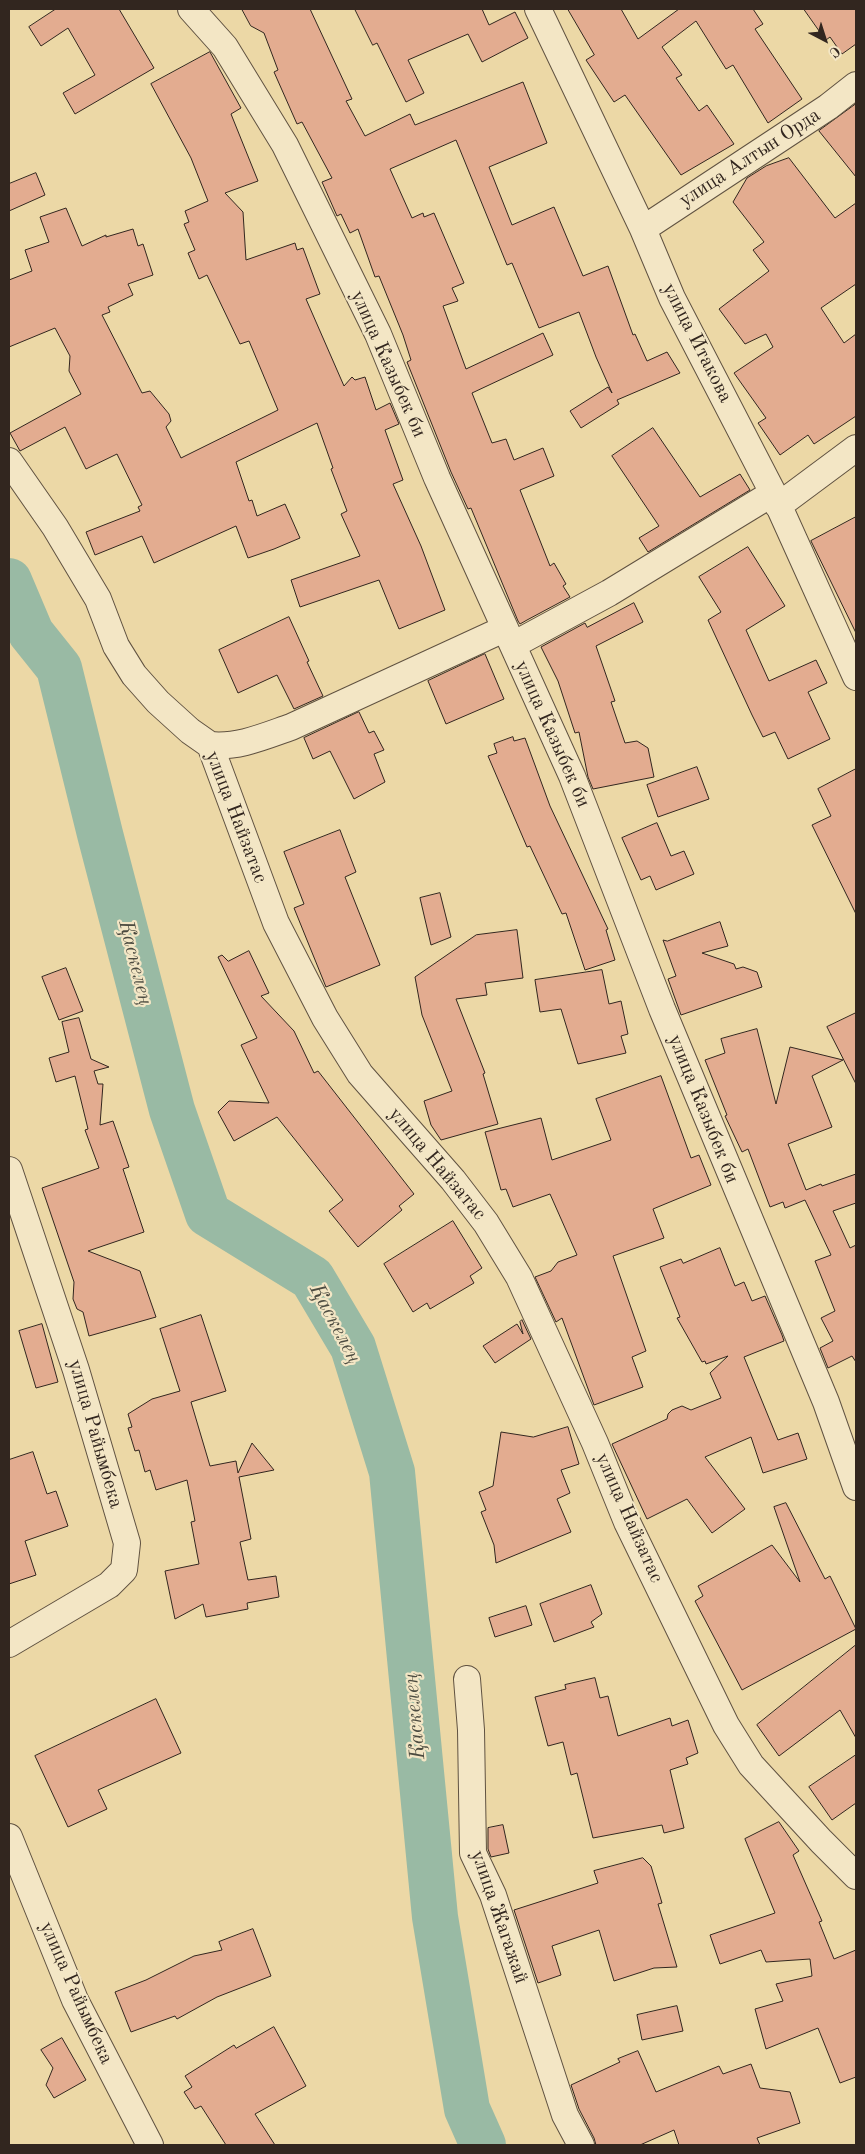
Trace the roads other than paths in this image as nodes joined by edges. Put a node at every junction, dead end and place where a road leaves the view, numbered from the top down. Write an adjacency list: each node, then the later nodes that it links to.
1 (192, 9): 8 (street, улица Казыбек би)
2 (538, 9): 4 (street, улица Итакова)
3 (856, 85): 4 (street, улица Алтын Орда)
4 (643, 229): 7 (street, улица Итакова)
5 (856, 448): 7 (street)
6 (9, 461): 10 (street, улица Найзатас)
7 (775, 499): 8 (street); 9 (street, улица Итакова)
8 (508, 637): 10 (street); 12 (street, улица Казыбек би)
9 (856, 676)
10 (210, 745): 16 (street, улица Найзатас)
11 (9, 1170): 13 (street, улица Райымбека)
12 (855, 1478)
13 (9, 1644)
14 (467, 1679): 18 (street, улица Жагажай)
15 (9, 1837): 17 (street, улица Райымбека)
16 (856, 1876)
17 (150, 2145)
18 (581, 2145)

